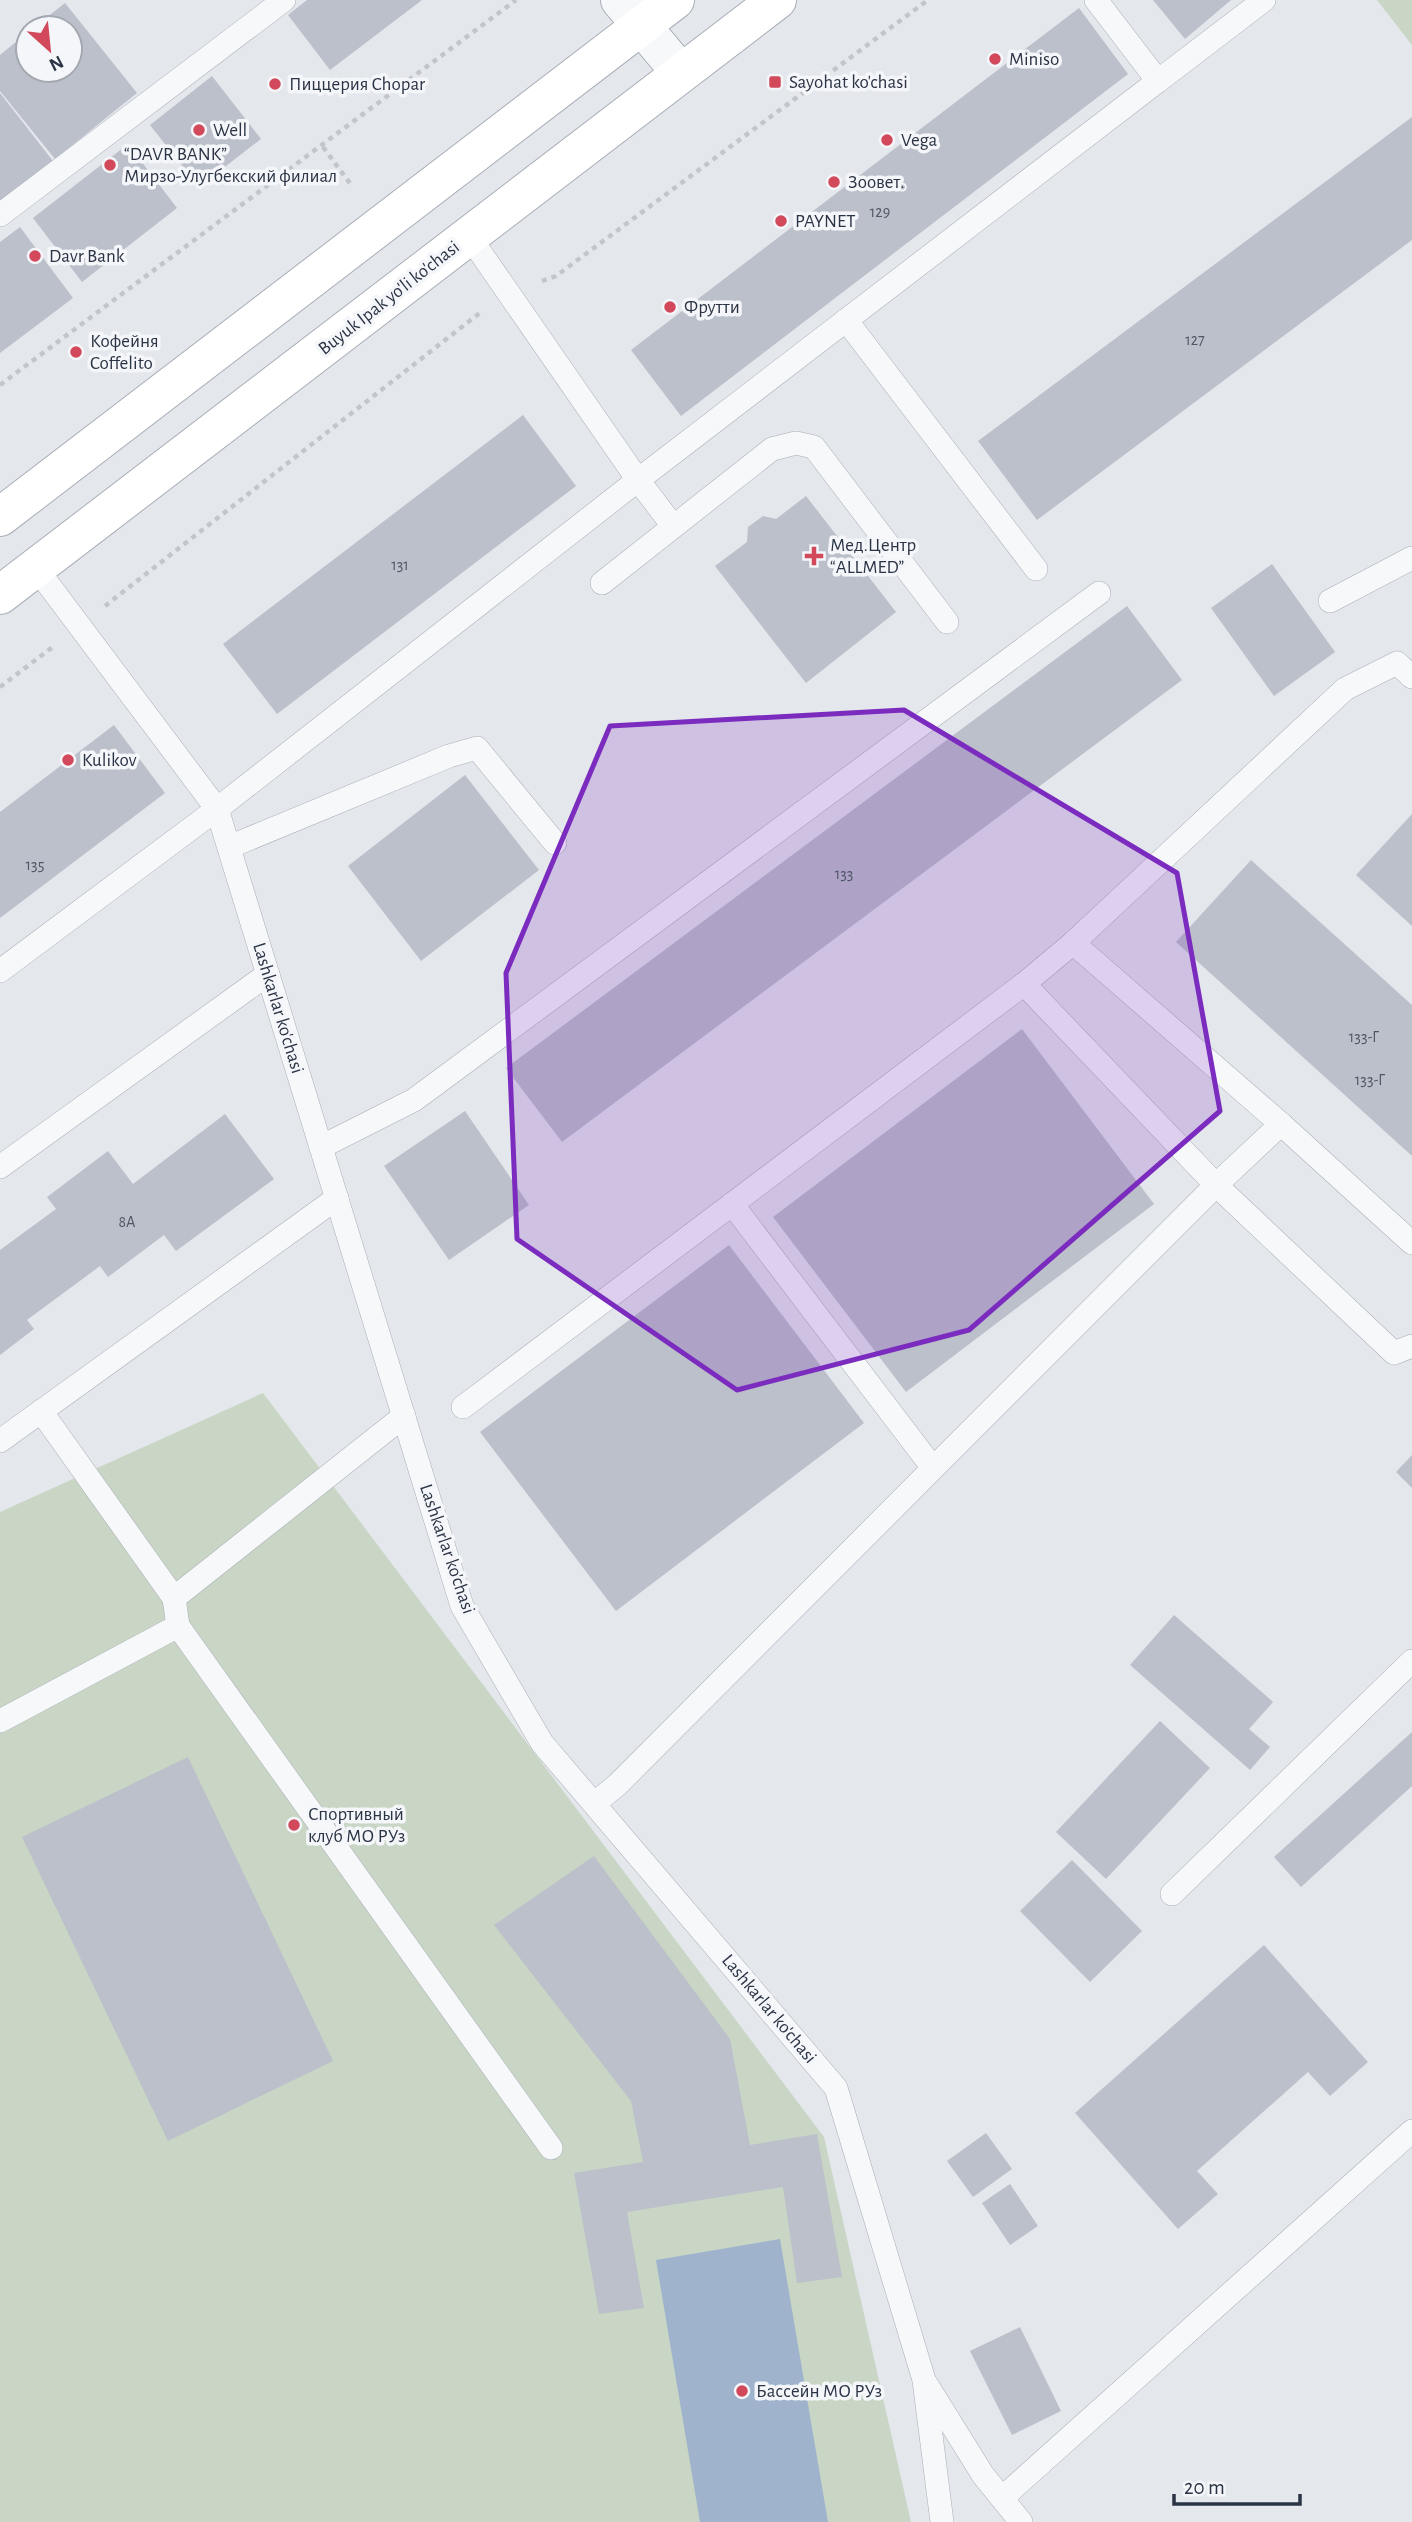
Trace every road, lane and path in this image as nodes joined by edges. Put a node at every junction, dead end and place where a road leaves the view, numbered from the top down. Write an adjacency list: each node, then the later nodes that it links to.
1 (284, 0): 13 (lane)
2 (516, 0): 11 (path)
3 (675, 0): 8 (main road)
4 (777, 0): 9 (main road, Buyuk Ipak yo'li ko'chasi)
5 (928, 0): 15 (path)
6 (1096, 0): 10 (lane)
7 (1264, 0): 10 (lane)
8 (630, 13): 9 (street); 19 (main road)
9 (681, 73): 14 (main road, Buyuk Ipak yo'li ko'chasi)
10 (1158, 80): 16 (lane)
11 (323, 147): 12 (path); 17 (path)
12 (352, 186)
13 (0, 215)
14 (468, 236): 15 (lane); 22 (main road, Buyuk Ipak yo'li ko'chasi)
15 (506, 294): 18 (lane); 29 (path)
16 (846, 320): 18 (lane); 23 (lane)
17 (0, 385)
18 (638, 480): 20 (lane); 32 (lane)
19 (0, 517)
20 (674, 526): 24 (lane); 28 (lane)
21 (1412, 558): 27 (lane)
22 (36, 568): 26 (main road, Buyuk Ipak yo'li ko'chasi); 29 (lane, Lashkarlar ko'chasi)
23 (1035, 569)
24 (602, 583)
25 (1099, 593): 40 (lane)
26 (0, 595)
27 (1330, 601)
28 (947, 622)
29 (80, 626): 31 (path); 32 (lane, Lashkarlar ko'chasi)
30 (1412, 677): 35 (lane)
31 (0, 687)
32 (217, 809): 34 (lane, Lashkarlar ko'chasi); 36 (lane)
33 (555, 843): 34 (lane)
34 (229, 847): 37 (lane, Lashkarlar ko'chasi)
35 (1073, 943): 38 (lane); 39 (lane)
36 (0, 971)
37 (268, 974): 40 (lane, Lashkarlar ko'chasi); 41 (lane)
38 (1024, 984): 42 (lane); 44 (lane)
39 (1281, 1124): 42 (lane); 45 (lane)
40 (321, 1147): 43 (lane, Lashkarlar ko'chasi)
41 (0, 1167)
42 (1216, 1185): 46 (lane); 51 (lane)
43 (337, 1198): 48 (lane); 49 (lane, Lashkarlar ko'chasi)
44 (732, 1204): 47 (lane); 51 (lane)
45 (1412, 1243)
46 (1412, 1346)
47 (463, 1407)
48 (41, 1411): 50 (lane); 52 (lane)
49 (404, 1416): 52 (lane); 56 (lane, Lashkarlar ko'chasi)
50 (0, 1441)
51 (933, 1468): 56 (lane)
52 (174, 1598): 53 (lane)
53 (178, 1626): 55 (lane); 59 (lane)
54 (1412, 1661): 57 (lane)
55 (0, 1721)
56 (595, 1803): 60 (lane, Lashkarlar ko'chasi)
57 (1172, 1894)
58 (1412, 2131): 61 (lane)
59 (551, 2148)
60 (923, 2379): 61 (lane); 62 (lane, Lashkarlar ko'chasi)
61 (1002, 2498): 63 (lane)
62 (942, 2522)
63 (1021, 2522)

